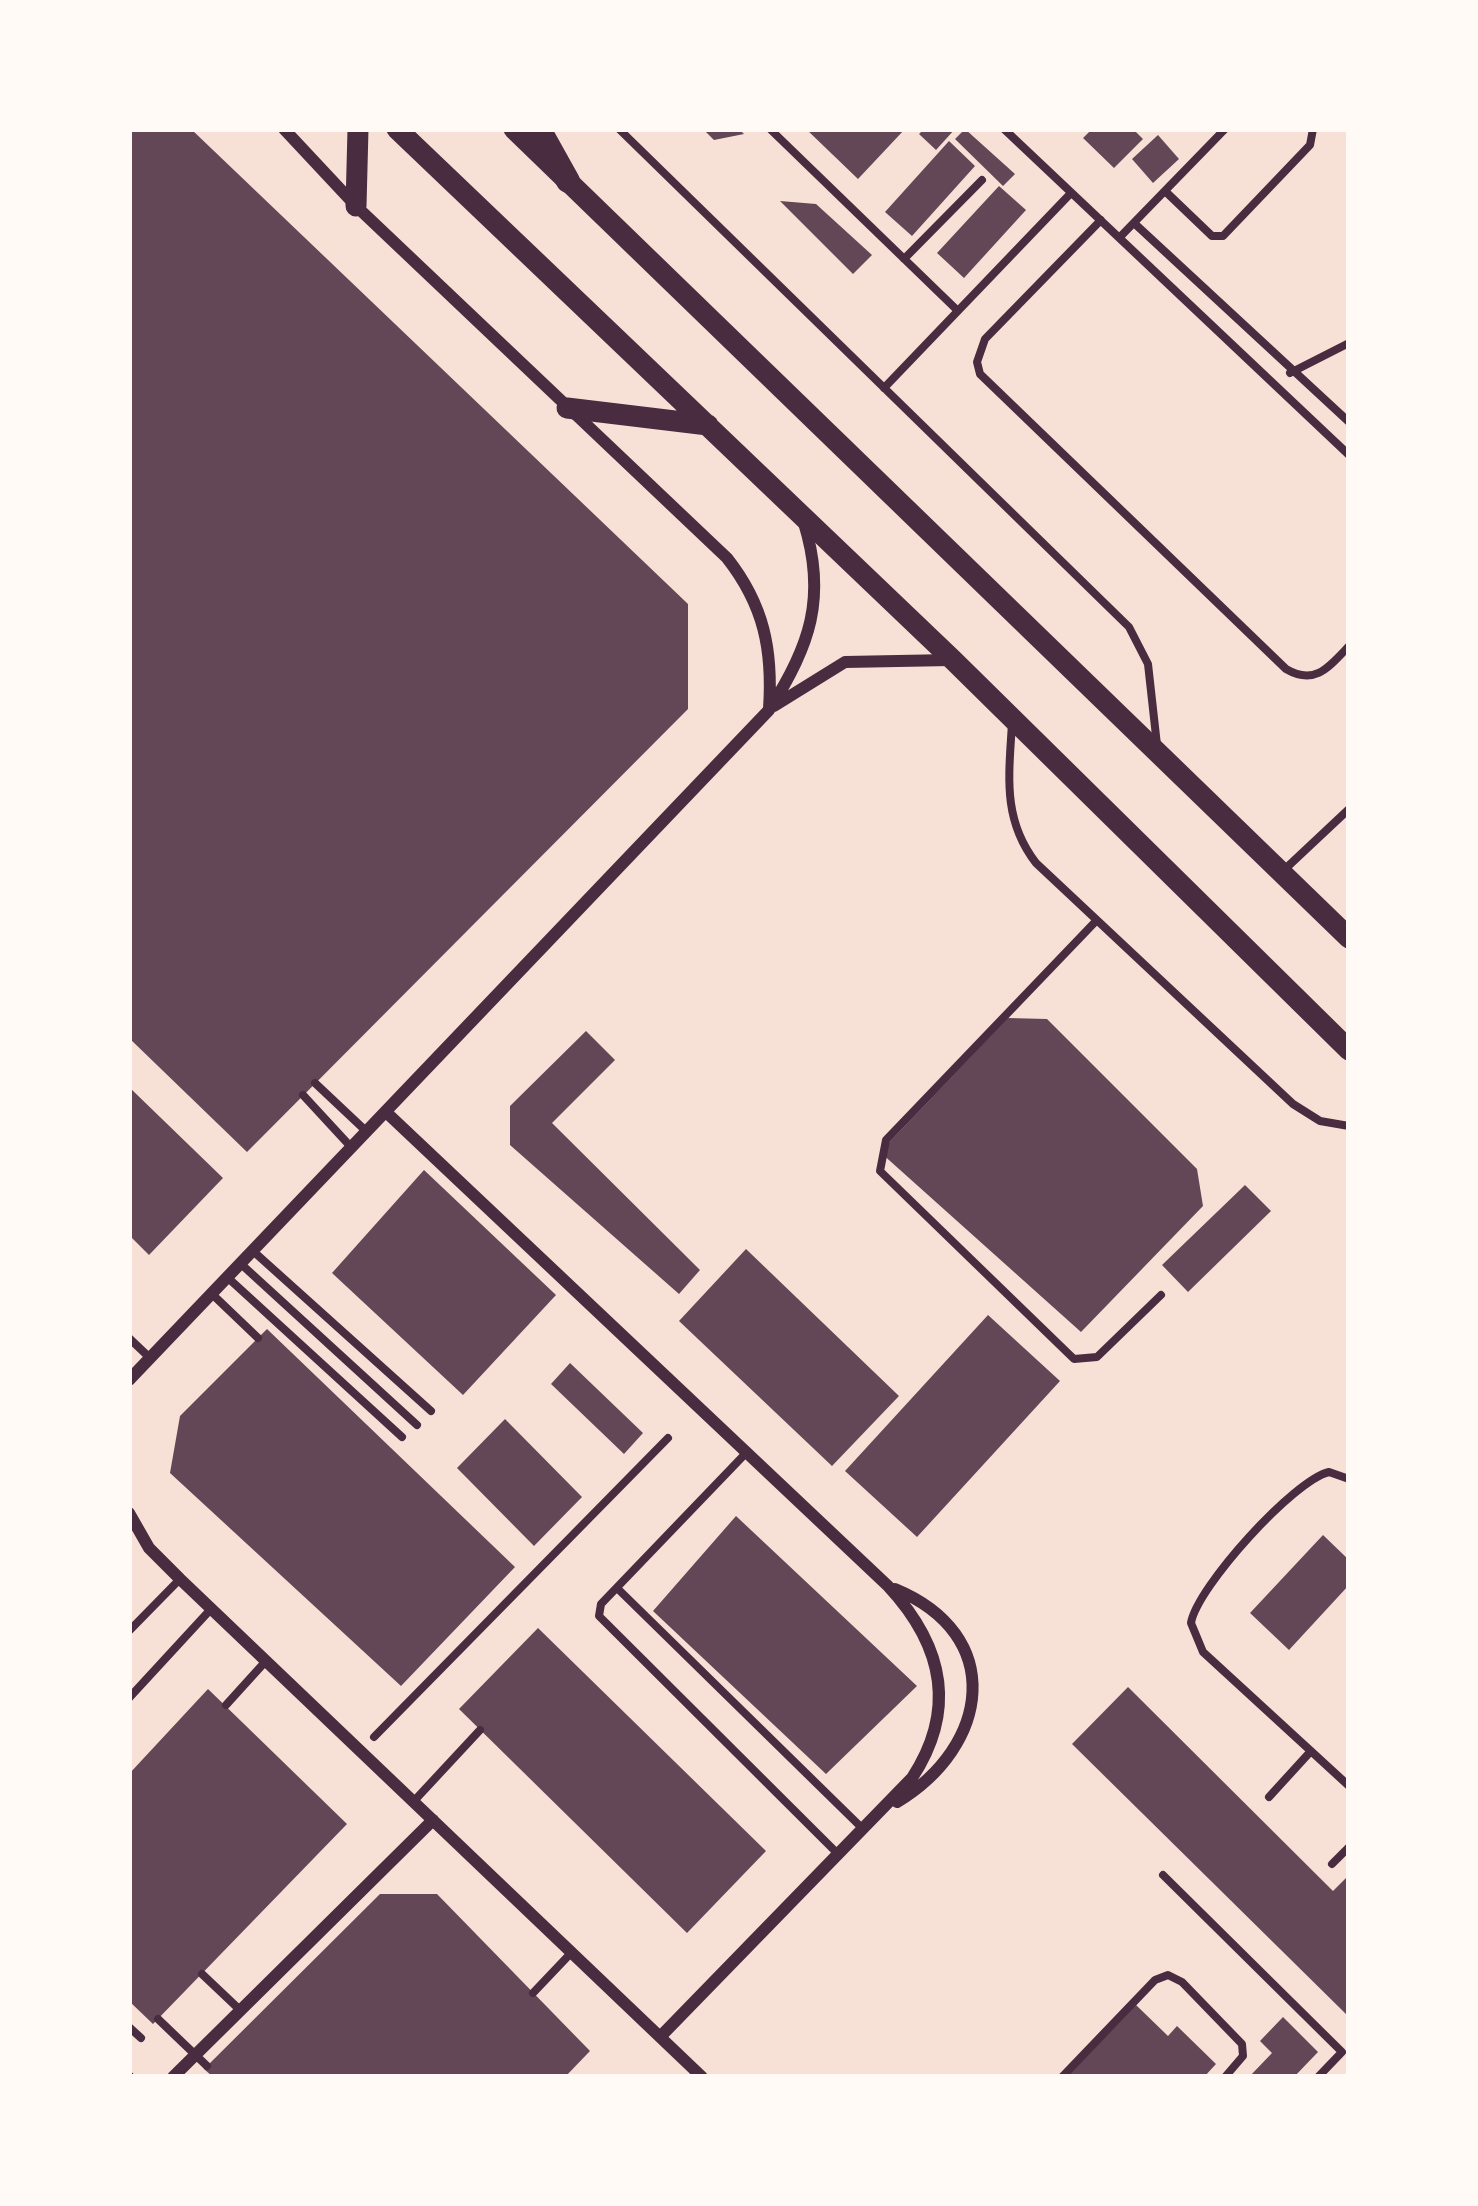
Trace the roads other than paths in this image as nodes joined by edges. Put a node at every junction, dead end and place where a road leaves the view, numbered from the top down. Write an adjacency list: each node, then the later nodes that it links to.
1 (284, 129): 15 (street)
2 (358, 129): 15 (street)
3 (397, 129): 26 (street)
4 (514, 129): 12 (street)
5 (539, 129): 12 (main road)
6 (619, 129): 23 (lane)
7 (770, 129): 19 (lane)
8 (1004, 129): 14 (lane)
9 (1226, 129): 13 (lane)
10 (1313, 129): 13 (lane)
11 (982, 180): 19 (lane)
12 (568, 181): 33 (street)
13 (1165, 191): 17 (lane)
14 (1071, 193): 16 (lane); 20 (lane)
15 (356, 206): 24 (street)
16 (1101, 220): 18 (lane); 29 (lane)
17 (1134, 223): 18 (lane); 22 (lane)
18 (1120, 237): 27 (lane)
19 (904, 259): 20 (lane)
20 (958, 311): 23 (lane)
21 (1349, 343): 22 (lane)
22 (1290, 373): 25 (lane)
23 (884, 388): 33 (lane)
24 (567, 408): 26 (street); 31 (street)
25 (1349, 422)
26 (708, 425): 28 (street)
27 (1349, 455)
28 (801, 514): 30 (street); 31 (street)
29 (1349, 646)
30 (953, 660): 31 (street); 32 (street)
31 (769, 710): 41 (street)
32 (1012, 722): 36 (lane); 38 (street)
33 (1158, 753): 35 (street)
34 (1349, 809): 35 (lane)
35 (1282, 871): 37 (street)
36 (1096, 921): 42 (lane); 49 (lane)
37 (1349, 938)
38 (1349, 1050)
39 (315, 1083): 43 (lane)
40 (303, 1095): 44 (lane)
41 (387, 1113): 43 (street); 57 (street)
42 (1349, 1126)
43 (368, 1132): 44 (street)
44 (352, 1148): 45 (street)
45 (252, 1251): 46 (street); 54 (lane)
46 (241, 1264): 47 (street); 55 (lane)
47 (227, 1277): 48 (street); 56 (lane)
48 (212, 1294): 51 (lane); 52 (street)
49 (1161, 1295)
50 (129, 1338): 52 (lane)
51 (258, 1338)
52 (149, 1358): 53 (street)
53 (132, 1372)
54 (430, 1411)
55 (417, 1425)
56 (402, 1437)
57 (748, 1451): 63 (street); 64 (lane)
58 (1349, 1479): 71 (lane)
59 (129, 1513): 61 (street)
60 (129, 1539): 61 (street)
61 (149, 1548): 62 (street)
62 (180, 1580): 65 (street); 66 (lane)
63 (888, 1586): 75 (street); 75 (street)
64 (616, 1588): 77 (lane); 79 (lane)
65 (211, 1609): 67 (street); 68 (lane)
66 (129, 1630)
67 (266, 1661): 69 (lane); 74 (street)
68 (129, 1698)
69 (226, 1705)
70 (480, 1730): 74 (lane)
71 (1311, 1750): 72 (lane); 73 (lane)
72 (1349, 1786)
73 (1269, 1797)
74 (414, 1801): 76 (street)
75 (886, 1808): 77 (street)
76 (433, 1820): 81 (street); 84 (street)
77 (863, 1829): 79 (street)
78 (1349, 1847): 80 (lane)
79 (838, 1854): 86 (street)
80 (1332, 1864)
81 (572, 1952): 83 (lane); 86 (street)
82 (202, 1974): 84 (lane)
83 (533, 1993)
84 (240, 2011): 87 (street)
85 (158, 2019): 87 (lane)
86 (660, 2037): 90 (street)
87 (195, 2055): 88 (lane); 89 (street)
88 (207, 2066)
89 (173, 2077)
90 (702, 2077)
91 (1062, 2077): 92 (lane)
92 (1226, 2077)

